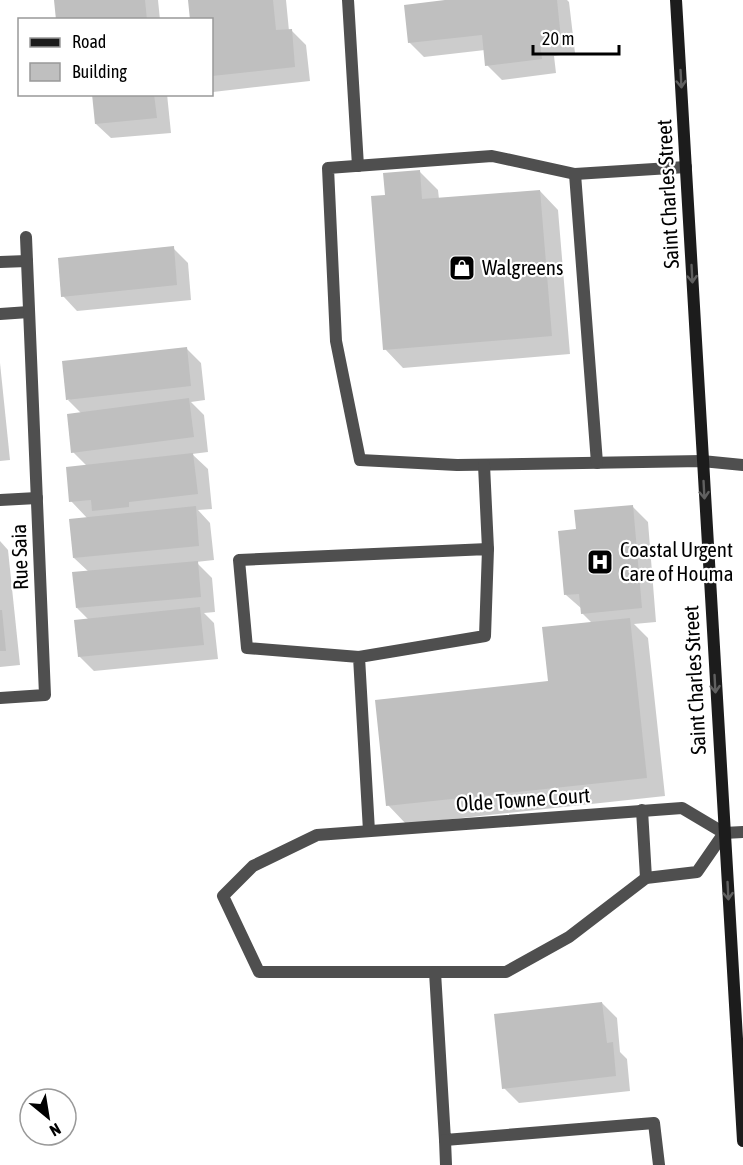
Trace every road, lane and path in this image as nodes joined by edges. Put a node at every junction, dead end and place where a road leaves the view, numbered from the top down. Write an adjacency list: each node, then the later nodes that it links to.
1 (348, 0): 3 (street)
2 (676, 0): 4 (street, Saint Charles Street, one-way to 4)
3 (358, 166): 5 (street); 13 (street)
4 (686, 166): 5 (street); 11 (street, Saint Charles Street, one-way to 11)
5 (575, 174): 12 (street)
6 (26, 237): 7 (street, Rue Saia)
7 (27, 261): 8 (street); 9 (street, Rue Saia)
8 (0, 262)
9 (29, 312): 10 (street); 15 (street, Rue Saia)
10 (0, 314)
11 (702, 461): 12 (street); 14 (street); 23 (street, Saint Charles Street, one-way to 23)
12 (597, 463): 13 (street)
13 (484, 465): 17 (street)
14 (743, 465)
15 (37, 498): 16 (street); 19 (street, Rue Saia)
16 (0, 500)
17 (488, 549): 18 (street); 18 (street)
18 (359, 657): 21 (street)
19 (0, 698)
20 (642, 810): 21 (street, Olde Towne Court); 23 (street, Olde Towne Court); 24 (street)
21 (369, 831): 25 (street, Olde Towne Court)
22 (743, 832): 23 (street)
23 (724, 833): 24 (street); 27 (street, Saint Charles Street, one-way to 27)
24 (646, 878): 25 (street)
25 (435, 972): 26 (street)
26 (445, 1140): 28 (street); 29 (street)
27 (743, 1141)
28 (446, 1165)
29 (659, 1165)

